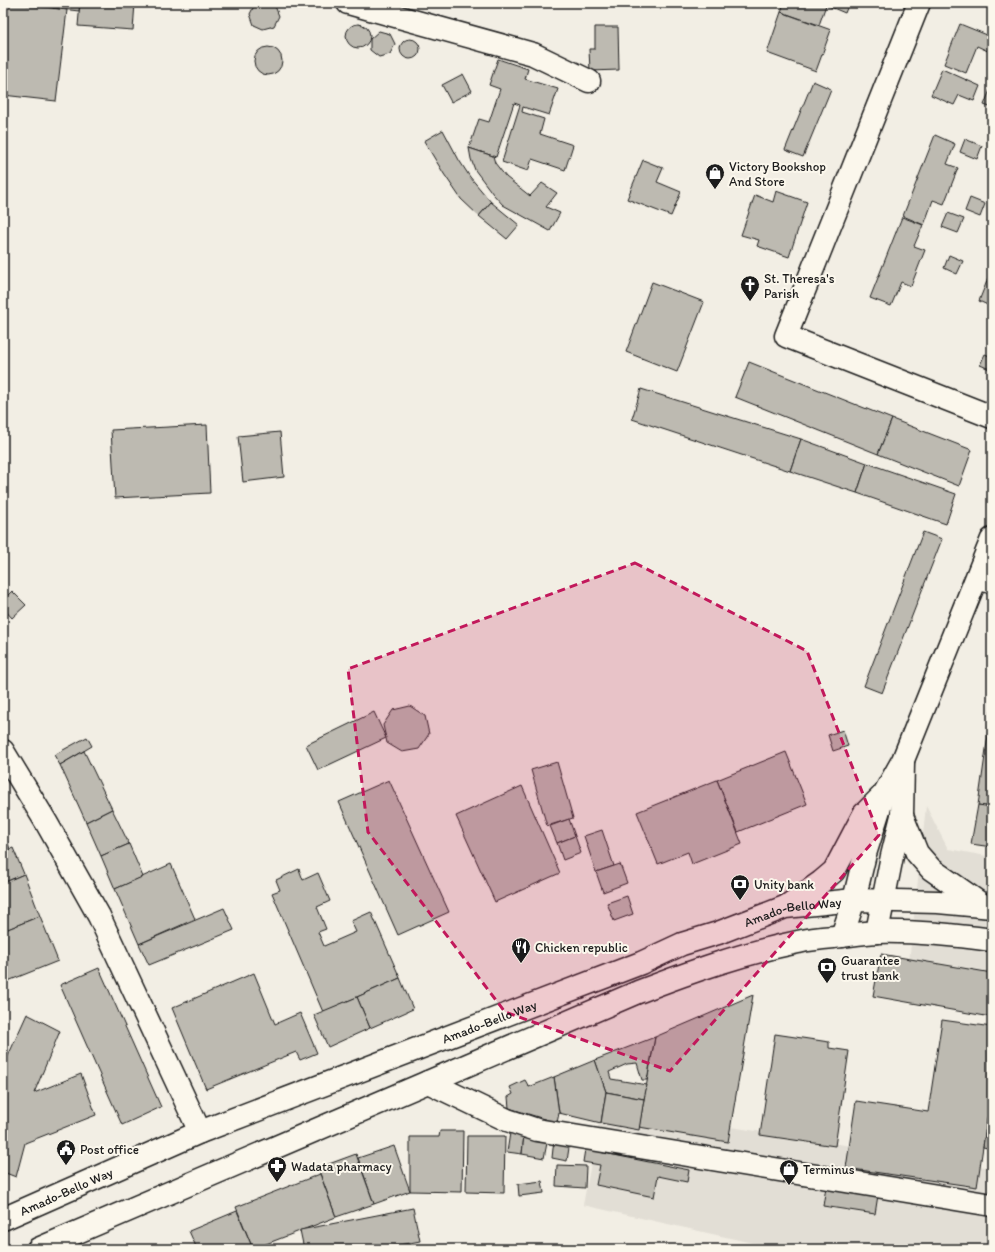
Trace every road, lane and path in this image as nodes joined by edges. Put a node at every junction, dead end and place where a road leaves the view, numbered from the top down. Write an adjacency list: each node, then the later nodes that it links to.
1 (348, 3): 3 (street)
2 (919, 3): 4 (street)
3 (589, 80)
4 (992, 417)
5 (992, 539): 6 (street)
6 (984, 580): 8 (street)
7 (3, 751): 19 (street)
8 (903, 760): 9 (street); 10 (street)
9 (884, 794): 11 (street); 14 (street)
10 (902, 816): 12 (street); 13 (street)
11 (854, 900): 12 (street, Amado-Bello Way); 14 (street, Amado-Bello Way); 16 (street)
12 (883, 900): 13 (street, Amado-Bello Way); 15 (street)
13 (988, 906)
14 (785, 907): 19 (street, Amado-Bello Way)
15 (877, 932): 16 (street); 17 (street)
16 (842, 936): 18 (street)
17 (992, 940)
18 (428, 1082): 22 (street); 24 (street)
19 (200, 1132): 20 (street, Amado-Bello Way)
20 (71, 1189): 21 (street); 23 (street, Amado-Bello Way)
21 (3, 1203)
22 (992, 1205)
23 (3, 1219)
24 (38, 1249)

